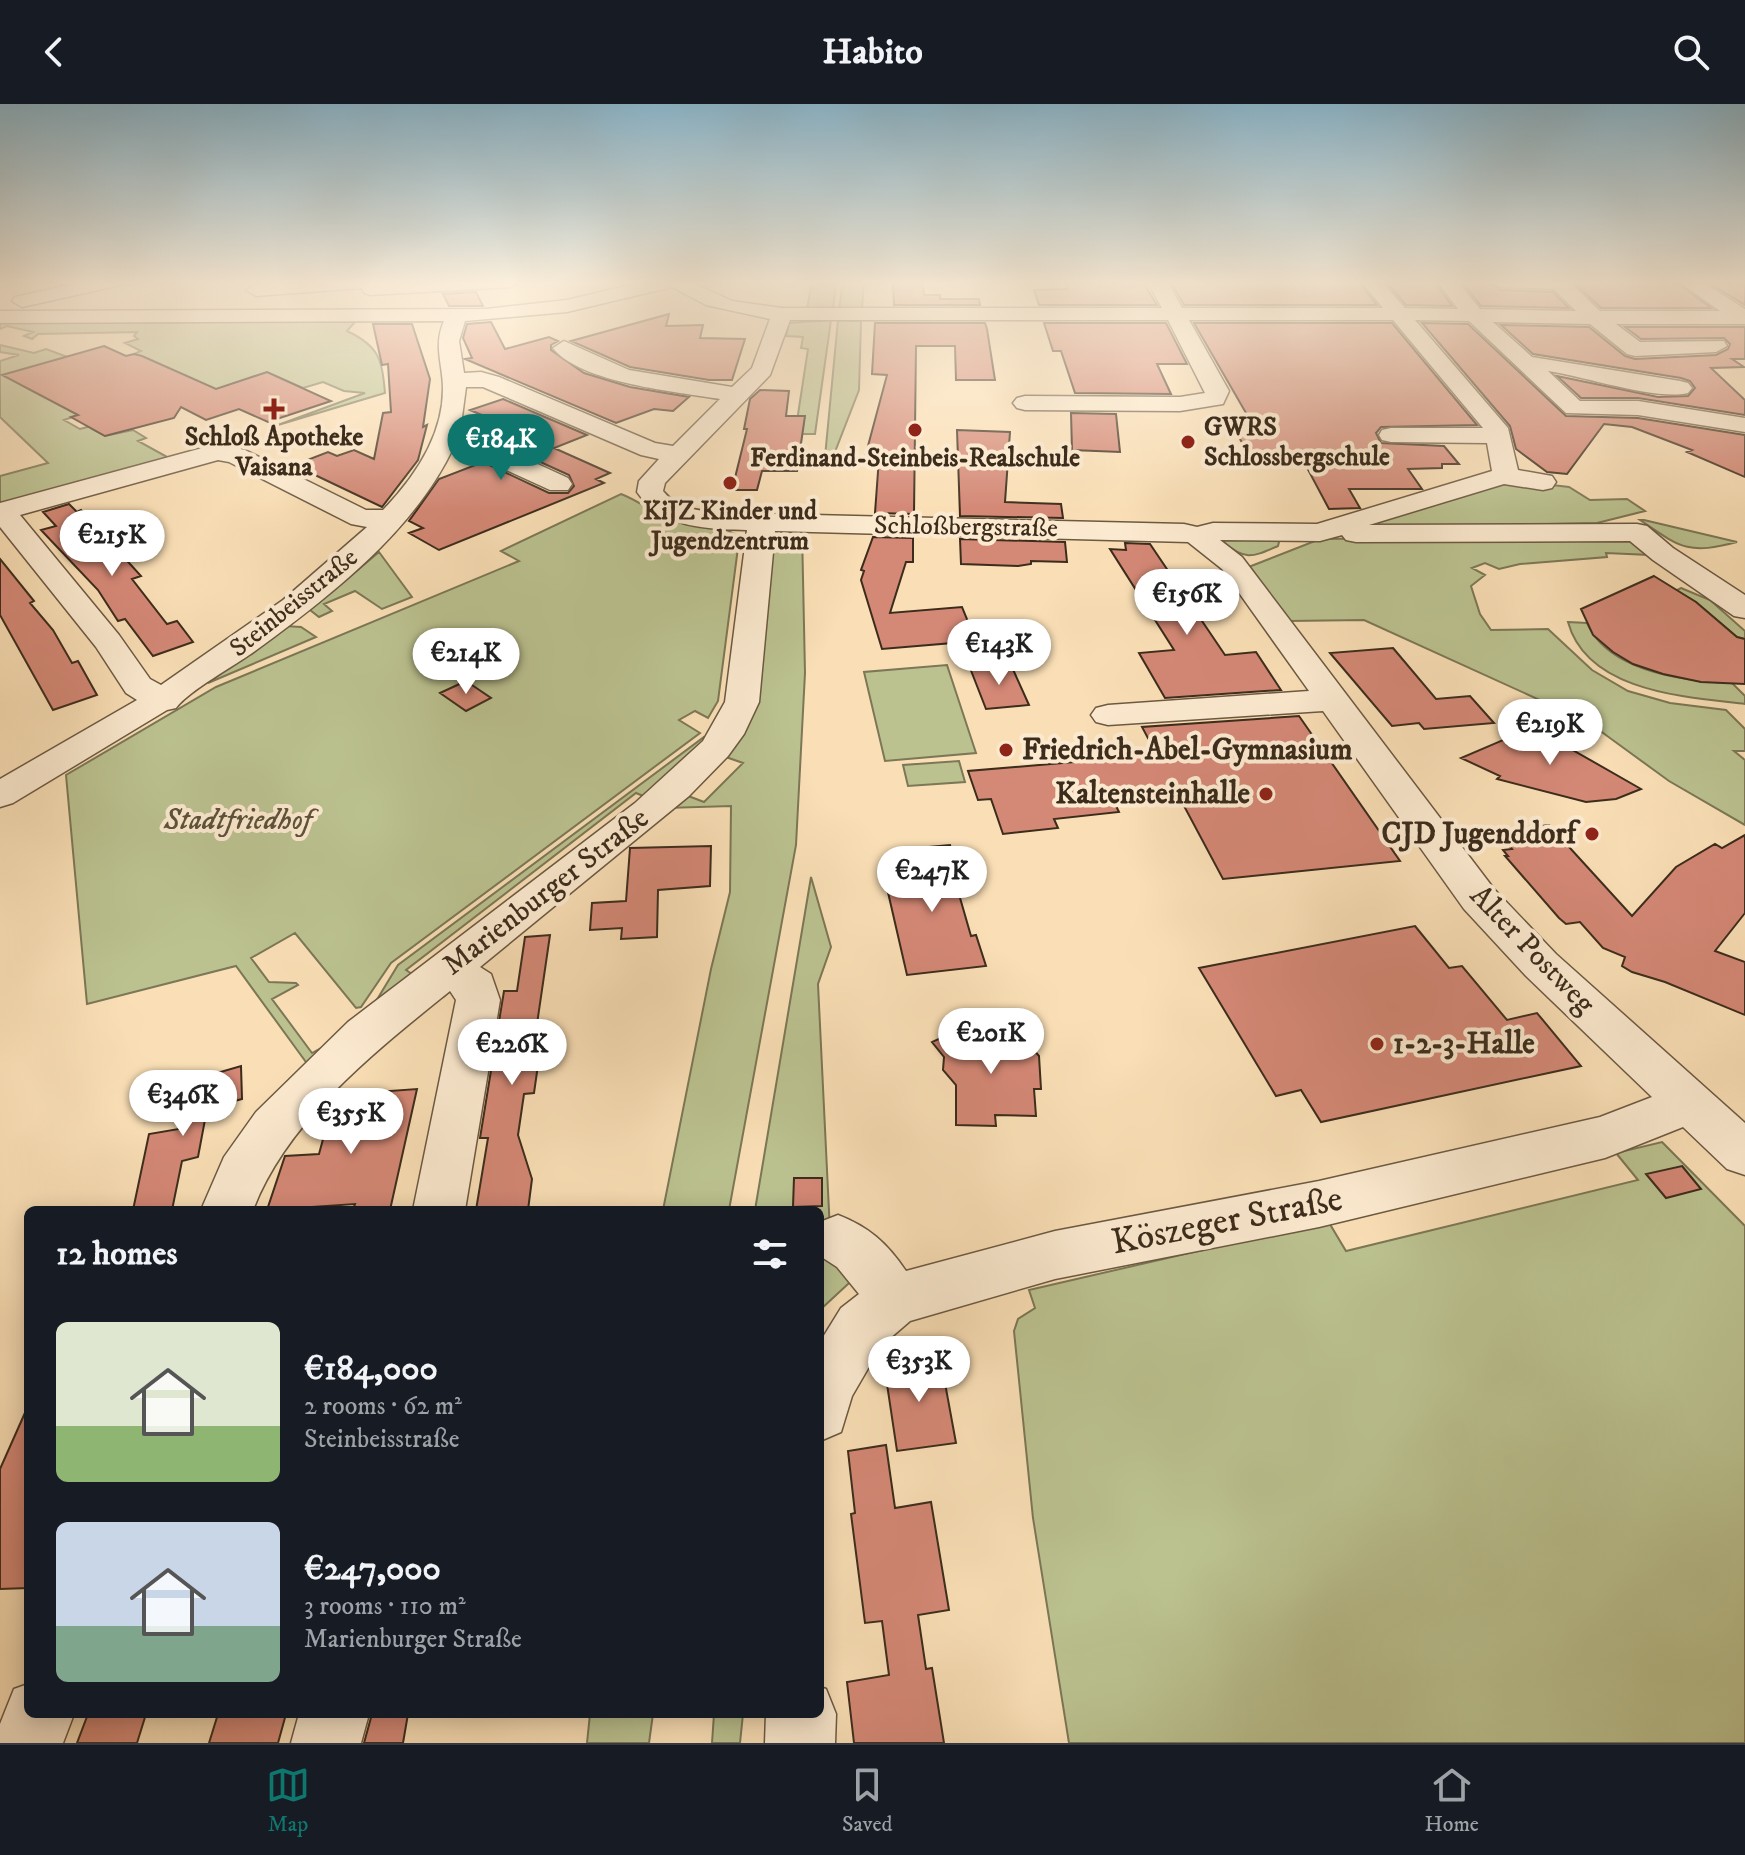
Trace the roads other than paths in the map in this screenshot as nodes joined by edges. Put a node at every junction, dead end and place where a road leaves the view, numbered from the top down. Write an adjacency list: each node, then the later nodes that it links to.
1 (449, 357): 11 (street, Steinbeisstraße)
2 (581, 357): 13 (street)
3 (766, 357): 13 (street, Schloßbergstraße)
4 (1199, 357): 14 (street)
5 (1435, 357): 19 (street)
6 (1525, 357): 9 (street)
7 (1539, 357): 9 (street)
8 (1663, 357): 12 (street)
9 (1532, 363): 10 (street); 15 (street)
10 (1614, 377): 12 (street); 15 (street)
11 (455, 381): 20 (street, Steinbeisstraße); 21 (street)
12 (1683, 383): 16 (street)
13 (740, 395): 21 (street, Schloßbergstraße)
14 (1025, 403)
15 (1638, 408): 16 (street)
16 (1714, 420): 17 (street)
17 (1745, 425)
18 (1391, 435): 19 (street)
19 (1500, 436): 22 (street)
20 (444, 439): 24 (street); 26 (street, Steinbeisstraße)
21 (679, 454): 27 (street, Schloßbergstraße)
22 (1504, 474): 23 (street); 28 (street, Schloßbergstraße)
23 (1543, 482)
24 (559, 484)
25 (1, 512): 26 (street); 33 (street)
26 (389, 519): 33 (street, Steinbeisstraße)
27 (769, 522): 29 (street, Schloßbergstraße); 36 (street, Marienburger Straße)
28 (1320, 533): 29 (street, Schloßbergstraße); 30 (street); 31 (street)
29 (1198, 536): 30 (street, Alter Postweg)
30 (1232, 563): 32 (street, Alter Postweg)
31 (1745, 609)
32 (1331, 700): 34 (street); 37 (street, Alter Postweg)
33 (164, 701): 35 (street, Steinbeisstraße)
34 (1108, 715)
35 (0, 795)
36 (450, 969): 39 (street, Marienburger Straße); 40 (street)
37 (1690, 1103): 38 (street, Alter Postweg); 42 (street, Köszeger Straße)
38 (1745, 1154)
39 (229, 1206)
40 (440, 1206)
41 (838, 1239): 42 (street)
42 (894, 1300): 43 (street, Köszeger Straße)
43 (824, 1389)
44 (37, 1718): 47 (street)
45 (333, 1718): 48 (street)
46 (801, 1718): 49 (street)
47 (28, 1743)
48 (326, 1743)
49 (800, 1743)

